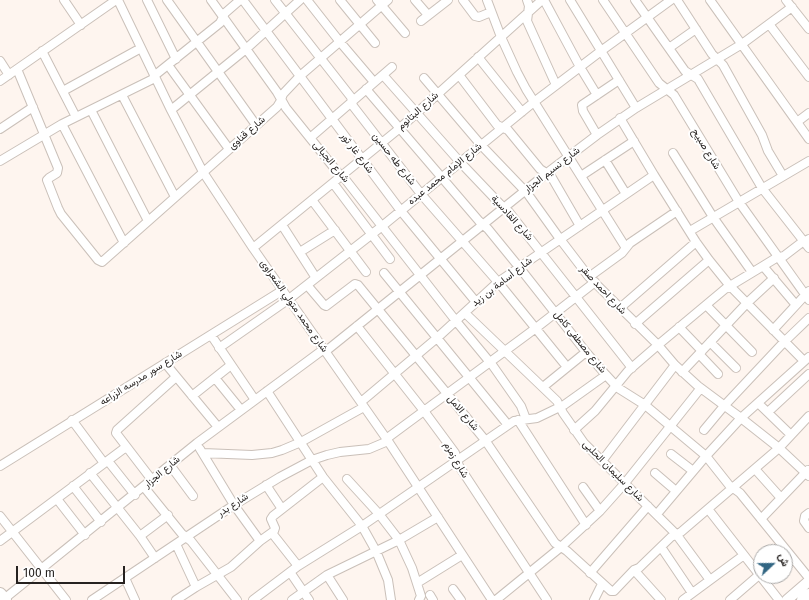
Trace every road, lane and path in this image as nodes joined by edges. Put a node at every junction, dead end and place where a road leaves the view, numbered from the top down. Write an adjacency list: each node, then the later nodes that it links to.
1 (64, 0): 34 (street)
2 (117, 0): 34 (street); 46 (street, شارع محمد متولي الشعراوى)
3 (147, 0): 52 (street)
4 (167, 0): 42 (street)
5 (211, 0): 31 (street, شارع الجبالى)
6 (240, 0): 31 (street)
7 (243, 0): 38 (street, شارع غار ثور)
8 (275, 0): 27 (street, شارع طه حسين)
9 (300, 0): 27 (street)
10 (308, 0): 43 (street)
11 (340, 0): 35 (street)
12 (415, 0): 29 (street)
13 (447, 0): 29 (street)
14 (462, 0): 26 (street)
15 (487, 0): 26 (street)
16 (527, 0): 28 (street)
17 (543, 0): 28 (street, شارع البتانوم); 58 (street)
18 (570, 0): 50 (street)
19 (603, 0): 39 (street, شارع صبيح)
20 (636, 0): 30 (street)
21 (671, 0): 30 (street, شارع الإمام محمد عبده)
22 (676, 0): 36 (street)
23 (710, 0): 45 (street)
24 (382, 2): 35 (street, شارع قناوى); 40 (street)
25 (789, 3): 33 (street, شارع نسيم الجزار); 37 (street)
26 (491, 12): 41 (street)
27 (286, 14): 38 (street); 53 (street, شارع طه حسين)
28 (527, 14): 41 (street, شارع البتانوم); 72 (street)
29 (428, 15): 32 (street)
30 (648, 17): 39 (street, شارع الإمام محمد عبده); 47 (street)
31 (223, 18): 42 (street); 48 (street, شارع الجبالى)
32 (421, 21)
33 (769, 24): 45 (street, شارع نسيم الجزار); 67 (street)
34 (81, 25): 49 (street)
35 (360, 25): 43 (street, شارع قناوى); 44 (street)
36 (696, 29): 47 (street); 54 (street)
37 (809, 29)
38 (266, 30): 48 (street); 65 (street, شارع غار ثور)
39 (625, 32): 50 (street, شارع الإمام محمد عبده); 74 (street, شارع صبيح)
40 (405, 33)
41 (501, 37): 51 (street, شارع البتانوم); 82 (street)
42 (197, 42): 52 (street); 60 (street)
43 (340, 42): 53 (street, شارع قناوى); 71 (street)
44 (374, 43)
45 (742, 44): 54 (street, شارع نسيم الجزار); 93 (street)
46 (141, 48): 66 (street, شارع محمد متولي الشعراوى); 75 (street)
47 (669, 48): 64 (street)
48 (246, 49): 60 (street); 80 (street, شارع الجبالى)
49 (42, 51): 59 (street); 75 (street)
50 (600, 51): 58 (street, شارع الإمام محمد عبده); 69 (street)
51 (478, 57): 63 (street, شارع البتانوم); 87 (street)
52 (176, 59): 56 (street)
53 (321, 59): 65 (street, شارع قناوى); 81 (street, شارع طه حسين)
54 (718, 59): 64 (street, شارع نسيم الجزار); 119 (street)
55 (0, 61): 61 (street)
56 (168, 65): 66 (street); 78 (street)
57 (392, 67): 62 (street)
58 (580, 67): 72 (street, شارع الإمام محمد عبده); 79 (street)
59 (17, 69): 61 (street); 83 (street)
60 (218, 72): 78 (street); 95 (street)
61 (9, 75): 70 (street)
62 (383, 75): 71 (street); 88 (street, شارع القادسية)
63 (459, 75): 76 (street, شارع البتانوم); 97 (street)
64 (691, 75): 74 (street, شارع نسيم الجزار); 122 (street)
65 (300, 76): 80 (street, شارع قناوى); 92 (street, شارع غار ثور)
66 (155, 77): 77 (street); 86 (street, شارع محمد متولي الشعراوى)
67 (809, 77)
68 (424, 78): 76 (street, شارع احمد صقر)
69 (619, 80): 79 (street); 84 (street)
70 (0, 81)
71 (374, 82): 73 (street)
72 (556, 86): 82 (street, شارع الإمام محمد عبده)
73 (366, 89): 81 (street); 96 (street, شارع مصطفى كامل)
74 (666, 89): 84 (street, شارع نسيم الجزار); 128 (street, شارع صبيح)
75 (63, 91): 90 (street)
76 (437, 94): 88 (street, شارع البتانوم); 105 (street, شارع احمد صقر)
77 (122, 95): 85 (street); 126 (street)
78 (190, 95): 86 (street); 106 (street)
79 (597, 95): 100 (street)
80 (281, 100): 95 (street, شارع قناوى); 101 (street, شارع الجبالى)
81 (352, 102): 92 (street); 104 (street, شارع طه حسين)
82 (534, 102): 87 (street, شارع الإمام محمد عبده); 108 (street)
83 (33, 107): 98 (street); 99 (street)
84 (636, 108): 91 (street, شارع نسيم الجزار)
85 (91, 110): 90 (street); 134 (street)
86 (171, 110): 114 (street, شارع محمد متولي الشعراوى)
87 (522, 112): 97 (street, شارع الإمام محمد عبده)
88 (416, 113): 96 (street, شارع البتانوم); 113 (street, شارع القادسية)
89 (809, 113): 93 (street)
90 (76, 117): 94 (street)
91 (620, 118): 100 (street, شارع نسيم الجزار); 103 (street)
92 (332, 119): 101 (street); 109 (street, شارع غار ثور)
93 (797, 122): 102 (street)
94 (62, 124): 99 (street); 146 (street)
95 (256, 125): 106 (street, شارع قناوى)
96 (400, 128): 104 (street, شارع البتانوم); 120 (street, شارع مصطفى كامل)
97 (502, 128): 105 (street, شارع الإمام محمد عبده); 115 (street)
98 (0, 129)
99 (45, 133): 111 (street); 146 (street, شارع قناوى)
100 (597, 135): 108 (street, شارع نسيم الجزار)
101 (310, 138): 117 (street, شارع الجبالى)
102 (809, 139)
103 (634, 141): 110 (street); 116 (street)
104 (382, 143): 109 (street, شارع البتانوم); 124 (street, شارع طه حسين)
105 (481, 145): 113 (street, شارع الإمام محمد عبده); 123 (street, شارع احمد صقر)
106 (228, 149): 114 (street, شارع قناوى)
107 (673, 153): 133 (street)
108 (568, 157): 115 (street, شارع نسيم الجزار); 118 (street)
109 (362, 160): 117 (street, شارع البتانوم); 130 (street, شارع غار ثور)
110 (606, 160): 118 (street); 125 (street)
111 (0, 161)
112 (809, 161): 119 (street)
113 (460, 162): 120 (street, شارع الإمام محمد عبده); 129 (street, شارع القادسية)
114 (203, 172): 126 (street, شارع قناوى); 147 (street, شارع محمد متولي الشعراوى)
115 (547, 173): 123 (street, شارع نسيم الجزار); 137 (street)
116 (654, 175): 125 (street, شارع أسامة بن زيد); 132 (street)
117 (342, 176): 121 (street, شارع البتانوم); 138 (street, شارع الجبالى)
118 (581, 176): 131 (street)
119 (783, 176): 122 (street)
120 (441, 178): 124 (street, شارع الإمام محمد عبده); 136 (street, شارع مصطفى كامل)
121 (333, 183): 127 (street, شارع البتانوم); 141 (street)
122 (762, 188): 128 (street); 145 (street)
123 (525, 191): 129 (street, شارع نسيم الجزار); 142 (street, شارع احمد صقر)
124 (421, 194): 130 (street, شارع الإمام محمد عبده); 143 (street, شارع طه حسين)
125 (626, 194): 131 (street, شارع أسامة بن زيد)
126 (175, 197): 134 (street, شارع قناوى)
127 (312, 200): 135 (street, شارع البتانوم); 139 (street)
128 (739, 202): 133 (street); 152 (street, شارع صبيح)
129 (505, 208): 136 (street, شارع نسيم الجزار); 151 (street, شارع القادسية)
130 (401, 211): 138 (street, شارع الإمام محمد عبده); 154 (street, شارع غار ثور)
131 (602, 211): 137 (street, شارع أسامة بن زيد); 148 (street)
132 (677, 211): 140 (street); 148 (street, شارع بدر)
133 (713, 217): 140 (street); 159 (street)
134 (148, 221): 146 (street, شارع قناوى)
135 (282, 225): 147 (street, شارع البتانوم); 150 (street)
136 (483, 226): 143 (street, شارع نسيم الجزار); 157 (street, شارع مصطفى كامل)
137 (580, 226): 142 (street, شارع أسامة بن زيد)
138 (381, 227): 141 (street, شارع الإمام محمد عبده); 161 (street, شارع الجبالى)
139 (335, 230): 149 (street); 150 (street)
140 (690, 231): 144 (street)
141 (371, 235): 149 (street, شارع الإمام محمد عبده); 153 (street)
142 (560, 239): 151 (street, شارع أسامة بن زيد); 164 (street, شارع احمد صقر)
143 (463, 242): 154 (street, شارع نسيم الجزار); 165 (street, شارع طه حسين)
144 (696, 242): 155 (street); 177 (street)
145 (807, 242): 152 (street)
146 (124, 243)
147 (253, 248): 168 (street, شارع محمد متولي الشعراوى)
148 (626, 248): 164 (street, شارع بدر)
149 (350, 251): 158 (street); 162 (street, شارع الإمام محمد عبده)
150 (300, 252): 162 (street)
151 (541, 252): 157 (street, شارع أسامة بن زيد); 171 (street, شارع القادسية)
152 (779, 258): 156 (street); 170 (street, شارع صبيح)
153 (390, 259)
154 (441, 259): 161 (street, شارع نسيم الجزار); 173 (street, شارع غار ثور)
155 (709, 260): 167 (street); 183 (street)
156 (763, 266): 159 (street); 163 (street)
157 (519, 267): 165 (street, شارع أسامة بن زيد); 180 (street, شارع مصطفى كامل)
158 (366, 272)
159 (752, 272): 167 (street)
160 (384, 273): 169 (street)
161 (420, 276): 169 (street, شارع نسيم الجزار); 182 (street, شارع الجبالى)
162 (316, 278): 166 (street, شارع الإمام محمد عبده)
163 (774, 278): 174 (street); 176 (street)
164 (592, 280): 171 (street, شارع بدر); 177 (street, شارع احمد صقر)
165 (498, 282): 173 (street, شارع أسامة بن زيد); 187 (street, شارع طه حسين)
166 (308, 285): 172 (street, شارع الإمام محمد عبده); 178 (street, شارع الامل)
167 (730, 286): 174 (street); 175 (street)
168 (283, 290): 172 (street, شارع محمد متولي الشعراوى); 189 (street, شارع سور مدرسه الزراعه)
169 (400, 292): 178 (street, شارع نسيم الجزار); 190 (street)
170 (808, 295): 176 (street)
171 (576, 297): 180 (street, شارع بدر); 207 (street, شارع القادسية)
172 (289, 299): 194 (street, شارع الإمام محمد عبده); 195 (street, شارع محمد متولي الشعراوى)
173 (476, 302): 179 (street, شارع أسامة بن زيد)
174 (747, 303): 184 (street); 188 (street)
175 (706, 305): 184 (street); 186 (street)
176 (796, 305): 188 (street)
177 (620, 308): 183 (street, شارع احمد صقر)
178 (378, 309): 185 (street, شارع نسيم الجزار); 200 (street, شارع الامل)
179 (465, 312): 182 (street, شارع أسامة بن زيد); 196 (street, شارع سليمان الحلبى)
180 (556, 313): 187 (street, شارع بدر); 197 (street, شارع مصطفى كامل)
181 (809, 318): 192 (street)
182 (456, 321): 190 (street, شارع أسامة بن زيد); 202 (street, شارع الجبالى)
183 (635, 324): 193 (street, شارع احمد صقر)
184 (726, 325): 191 (street); 199 (street)
185 (357, 326): 195 (street, شارع نسيم الجزار); 210 (street, شارع زمزم)
186 (678, 327): 193 (street); 198 (street)
187 (536, 328): 196 (street, شارع بدر); 206 (street, شارع طه حسين)
188 (773, 330): 192 (street)
189 (211, 335): 194 (street); 203 (street, شارع سور مدرسه الزراعه)
190 (437, 338): 200 (street, شارع أسامة بن زيد); 215 (street)
191 (710, 342): 198 (street); 208 (street)
192 (784, 342): 201 (street); 227 (street)
193 (658, 345): 205 (street, شارع احمد صقر); 207 (street)
194 (219, 348): 204 (street)
195 (325, 350): 220 (street, شارع الجزار); 225 (street, شارع محمد متولي الشعراوى)
196 (504, 351): 202 (street, شارع بدر); 218 (street, شارع سليمان الحلبى)
197 (586, 352): 206 (street); 212 (street, شارع مصطفى كامل)
198 (700, 352): 209 (street); 211 (street)
199 (752, 352)
200 (416, 356): 210 (street, شارع أسامة بن زيد); 221 (street, شارع الامل)
201 (806, 359): 224 (street)
202 (490, 362): 215 (street, شارع بدر); 234 (street, شارع الجبالى)
203 (165, 363): 213 (street); 235 (street, شارع سور مدرسه الزراعه)
204 (231, 365): 214 (street); 223 (street)
205 (675, 365): 209 (street, شارع احمد صقر); 226 (street)
206 (567, 367): 218 (street)
207 (632, 368): 217 (street)
208 (736, 368)
209 (682, 372): 219 (street, شارع احمد صقر)
210 (395, 374): 225 (street, شارع أسامة بن زيد); 230 (street, شارع زمزم)
211 (718, 374)
212 (606, 375): 217 (street, شارع مصطفى كامل); 228 (street)
213 (176, 377): 222 (street); 246 (street)
214 (215, 378): 222 (street); 229 (street)
215 (469, 378): 221 (street, شارع بدر); 236 (street)
216 (807, 379): 231 (street)
217 (616, 386): 226 (street, شارع مصطفى كامل); 239 (street)
218 (543, 387): 228 (street, شارع سليمان الحلبى)
219 (700, 389): 227 (street, شارع احمد صقر); 237 (street)
220 (267, 391): 223 (street, شارع الجزار); 244 (street)
221 (447, 394): 230 (street, شارع بدر); 243 (street, شارع الامل)
222 (192, 396): 238 (street)
223 (255, 400): 229 (street, شارع الجزار)
224 (758, 403): 231 (street); 233 (street)
225 (362, 405): 242 (street, شارع محمد متولي الشعراوى); 244 (street, شارع أسامة بن زيد)
226 (645, 405): 237 (street, شارع مصطفى كامل); 253 (street)
227 (724, 406): 233 (street, شارع احمد صقر); 240 (street)
228 (560, 407): 234 (street); 239 (street, شارع سليمان الحلبى)
229 (240, 410): 238 (street, شارع الجزار)
230 (424, 411): 242 (street, شارع بدر); 252 (street, شارع زمزم)
231 (768, 412): 241 (street)
232 (809, 416): 241 (street)
233 (741, 418): 247 (street, شارع احمد صقر); 250 (street)
234 (522, 419): 236 (street); 291 (street, شارع الجبالى)
235 (72, 420): 254 (street); 256 (street, شارع سور مدرسه الزراعه)
236 (508, 425): 243 (street)
237 (670, 425): 250 (street, شارع مصطفى كامل); 265 (street)
238 (218, 427): 245 (street, شارع الجزار)
239 (574, 430): 253 (street, شارع سليمان الحلبى)
240 (704, 430)
241 (791, 435): 247 (street)
242 (387, 440): 251 (street, شارع بدر); 268 (street, شارع محمد متولي الشعراوى)
243 (486, 440): 252 (street); 304 (street, شارع الامل)
244 (301, 442): 248 (street, شارع أسامة بن زيد); 251 (street)
245 (197, 444): 248 (street); 255 (street, شارع الجزار)
246 (126, 447): 254 (street); 264 (street)
247 (779, 448): 257 (street); 261 (street, شارع احمد صقر)
248 (202, 453): 277 (street)
249 (671, 454): 258 (street)
250 (706, 456): 258 (street); 271 (street, شارع مصطفى كامل)
251 (312, 460): 262 (street); 266 (street, شارع بدر)
252 (456, 460): 268 (street); 315 (street, شارع زمزم)
253 (602, 461): 265 (street, شارع سليمان الحلبى)
254 (106, 462): 259 (street); 273 (street)
255 (170, 465): 264 (street, شارع الجزار); 274 (street)
256 (0, 466)
257 (755, 469): 271 (street); 276 (street)
258 (693, 471): 272 (street)
259 (90, 473): 267 (street); 279 (street)
260 (655, 473): 272 (street)
261 (808, 473): 276 (street)
262 (323, 477): 280 (street); 292 (street)
263 (347, 479): 284 (street)
264 (152, 480): 269 (street, شارع الجزار)
265 (625, 483): 278 (street, شارع سليمان الحلبى); 282 (street)
266 (266, 485): 277 (street, شارع بدر); 280 (street)
267 (74, 486): 275 (street); 290 (street)
268 (418, 486): 284 (street); 288 (street, شارع محمد متولي الشعراوى)
269 (144, 487): 273 (street, شارع الجزار); 286 (street)
270 (583, 487): 282 (street)
271 (733, 488): 281 (street); 289 (street, شارع مصطفى كامل)
272 (676, 491): 285 (street)
273 (135, 495): 279 (street, شارع الجزار)
274 (193, 496)
275 (57, 498): 294 (street); 297 (street)
276 (781, 498): 289 (street)
277 (234, 505): 299 (street, شارع بدر); 302 (street)
278 (648, 506): 285 (street, شارع سليمان الحلبى); 316 (street)
279 (118, 508): 290 (street, شارع الجزار); 298 (street)
280 (282, 509): 295 (street)
281 (708, 509): 296 (street); 308 (street)
282 (600, 511): 291 (street)
283 (809, 513): 293 (street)
284 (379, 514): 292 (street); 300 (street)
285 (656, 514): 296 (street, شارع سليمان الحلبى)
286 (168, 515): 298 (street); 299 (street)
287 (0, 516): 294 (street)
288 (438, 517): 300 (street); 307 (street, شارع محمد متولي الشعراوى)
289 (761, 519): 320 (street, شارع مصطفى كامل)
290 (101, 522): 297 (street, شارع الجزار)
291 (586, 525): 304 (street)
292 (362, 526): 306 (street); 310 (street)
293 (809, 528)
294 (12, 532): 301 (street); 312 (street)
295 (272, 533): 302 (street); 310 (street)
296 (676, 534): 305 (street); 321 (street, شارع سليمان الحلبى)
297 (85, 535): 312 (street, شارع الجزار)
298 (140, 536): 309 (street)
299 (186, 536): 303 (street, شارع بدر); 317 (street)
300 (399, 540): 306 (street); 324 (street)
301 (0, 541)
302 (260, 541): 317 (street)
303 (176, 544): 309 (street, شارع بدر); 327 (street)
304 (561, 547): 315 (street); 316 (street, شارع الامل)
305 (661, 547): 313 (street); 331 (street)
306 (376, 551): 318 (street); 343 (street)
307 (462, 555): 324 (street); 346 (street, شارع محمد متولي الشعراوى)
308 (744, 555): 311 (street); 321 (street)
309 (155, 558): 319 (street, شارع بدر)
310 (298, 566): 314 (street)
311 (753, 567)
312 (41, 570): 333 (street, شارع الجزار); 334 (street)
313 (634, 570): 325 (street, شارع الامل); 350 (street)
314 (290, 572): 329 (street); 339 (street)
315 (529, 573): 347 (street); 348 (street, شارع زمزم)
316 (590, 573): 325 (street, شارع الامل)
317 (217, 575): 327 (street); 338 (street)
318 (327, 575): 329 (street); 342 (street)
319 (125, 578): 335 (street, شارع بدر); 336 (street)
320 (809, 578)
321 (710, 580): 331 (street)
322 (753, 580): 352 (street)
323 (809, 581): 354 (main road)
324 (417, 583): 344 (street)
325 (602, 584): 349 (street)
326 (766, 584): 353 (street)
327 (196, 587): 337 (street)
328 (453, 589): 345 (street)
329 (303, 591): 340 (street); 341 (street)
330 (0, 594): 333 (highway)
331 (692, 594): 351 (street)
332 (809, 594): 355 (main road)
333 (4, 600)
334 (66, 600)
335 (92, 600)
336 (135, 600)
337 (176, 600)
338 (237, 600)
339 (253, 600)
340 (292, 600)
341 (309, 600)
342 (343, 600)
343 (391, 600)
344 (419, 600)
345 (461, 600)
346 (492, 600)
347 (496, 600)
348 (547, 600)
349 (594, 600)
350 (661, 600)
351 (683, 600)
352 (730, 600)
353 (779, 600)
354 (787, 600)
355 (802, 600)

